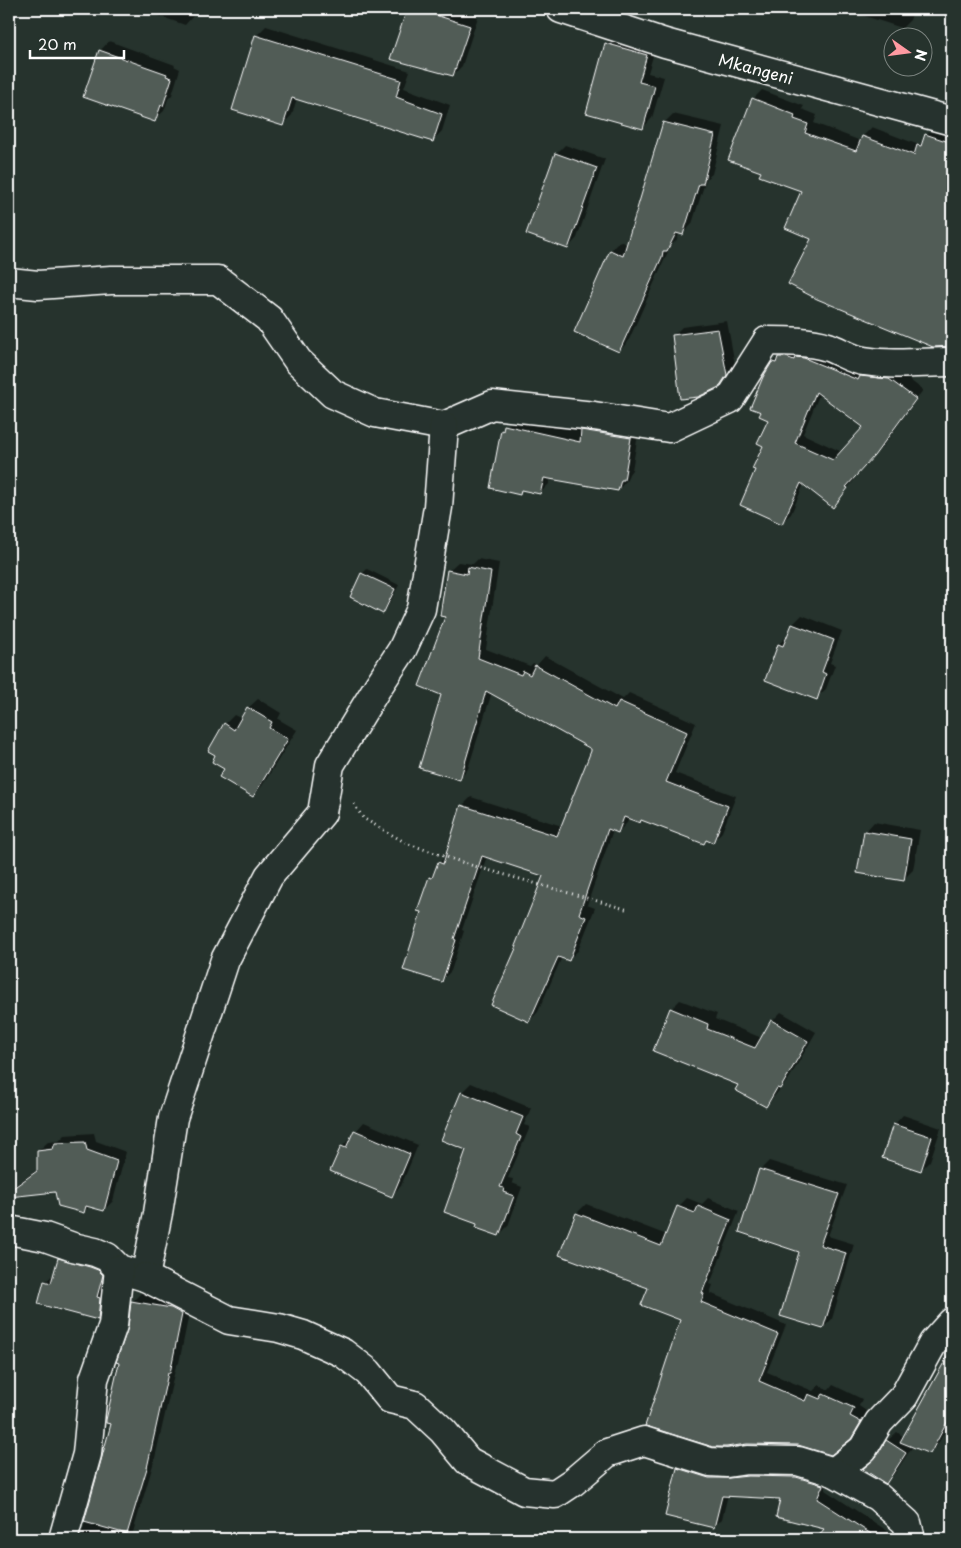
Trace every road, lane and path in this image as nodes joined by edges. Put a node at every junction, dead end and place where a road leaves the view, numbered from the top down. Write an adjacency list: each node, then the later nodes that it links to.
1 (561, 9): 2 (street, Mkangeni)
2 (952, 121)
3 (9, 282): 5 (street)
4 (952, 362): 5 (street)
5 (444, 426): 10 (street)
6 (354, 803): 7 (path)
7 (628, 910)
8 (9, 1230): 9 (street)
9 (119, 1269): 10 (street); 13 (street)
10 (145, 1277): 12 (street)
11 (952, 1322): 12 (street)
12 (834, 1472): 14 (street)
13 (63, 1539)
14 (911, 1539)

